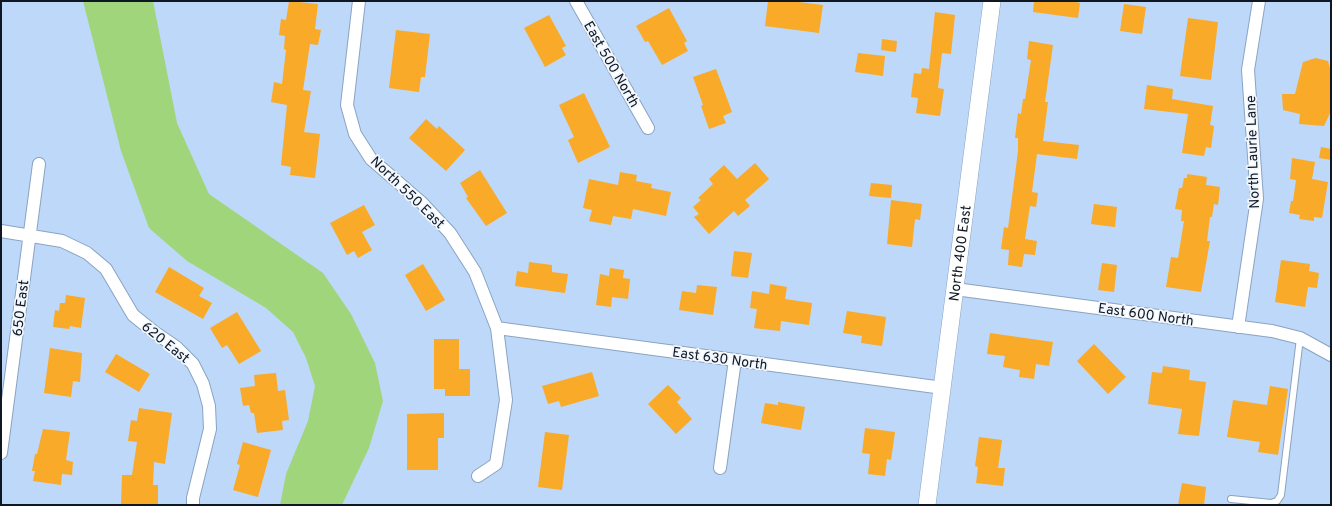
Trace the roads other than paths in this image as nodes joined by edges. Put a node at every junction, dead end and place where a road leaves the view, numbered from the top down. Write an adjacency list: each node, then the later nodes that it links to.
1 (359, 1): 11 (street, North 550 East)
2 (576, 1): 5 (street, East 500 North)
3 (992, 1): 9 (street, North 400 East)
4 (1260, 1): 10 (street, North Laurie Lane)
5 (648, 128)
6 (39, 164): 8 (street, 650 East)
7 (1, 231): 8 (street, 620 East)
8 (29, 235): 16 (street, 650 East); 21 (street, 620 East)
9 (955, 289): 10 (street, East 600 North); 15 (street, North 400 East)
10 (1238, 326): 12 (street, East 600 North)
11 (497, 328): 14 (street, East 630 North); 19 (street, North 550 East)
12 (1300, 338): 13 (street, East 600 North); 20 (lane)
13 (1331, 356)
14 (735, 360): 15 (street, East 630 North); 18 (street)
15 (943, 388): 22 (street, North 400 East)
16 (5, 389): 17 (street, 650 East)
17 (1, 453)
18 (720, 468)
19 (478, 476)
20 (1231, 499)
21 (193, 505)
22 (927, 505)

